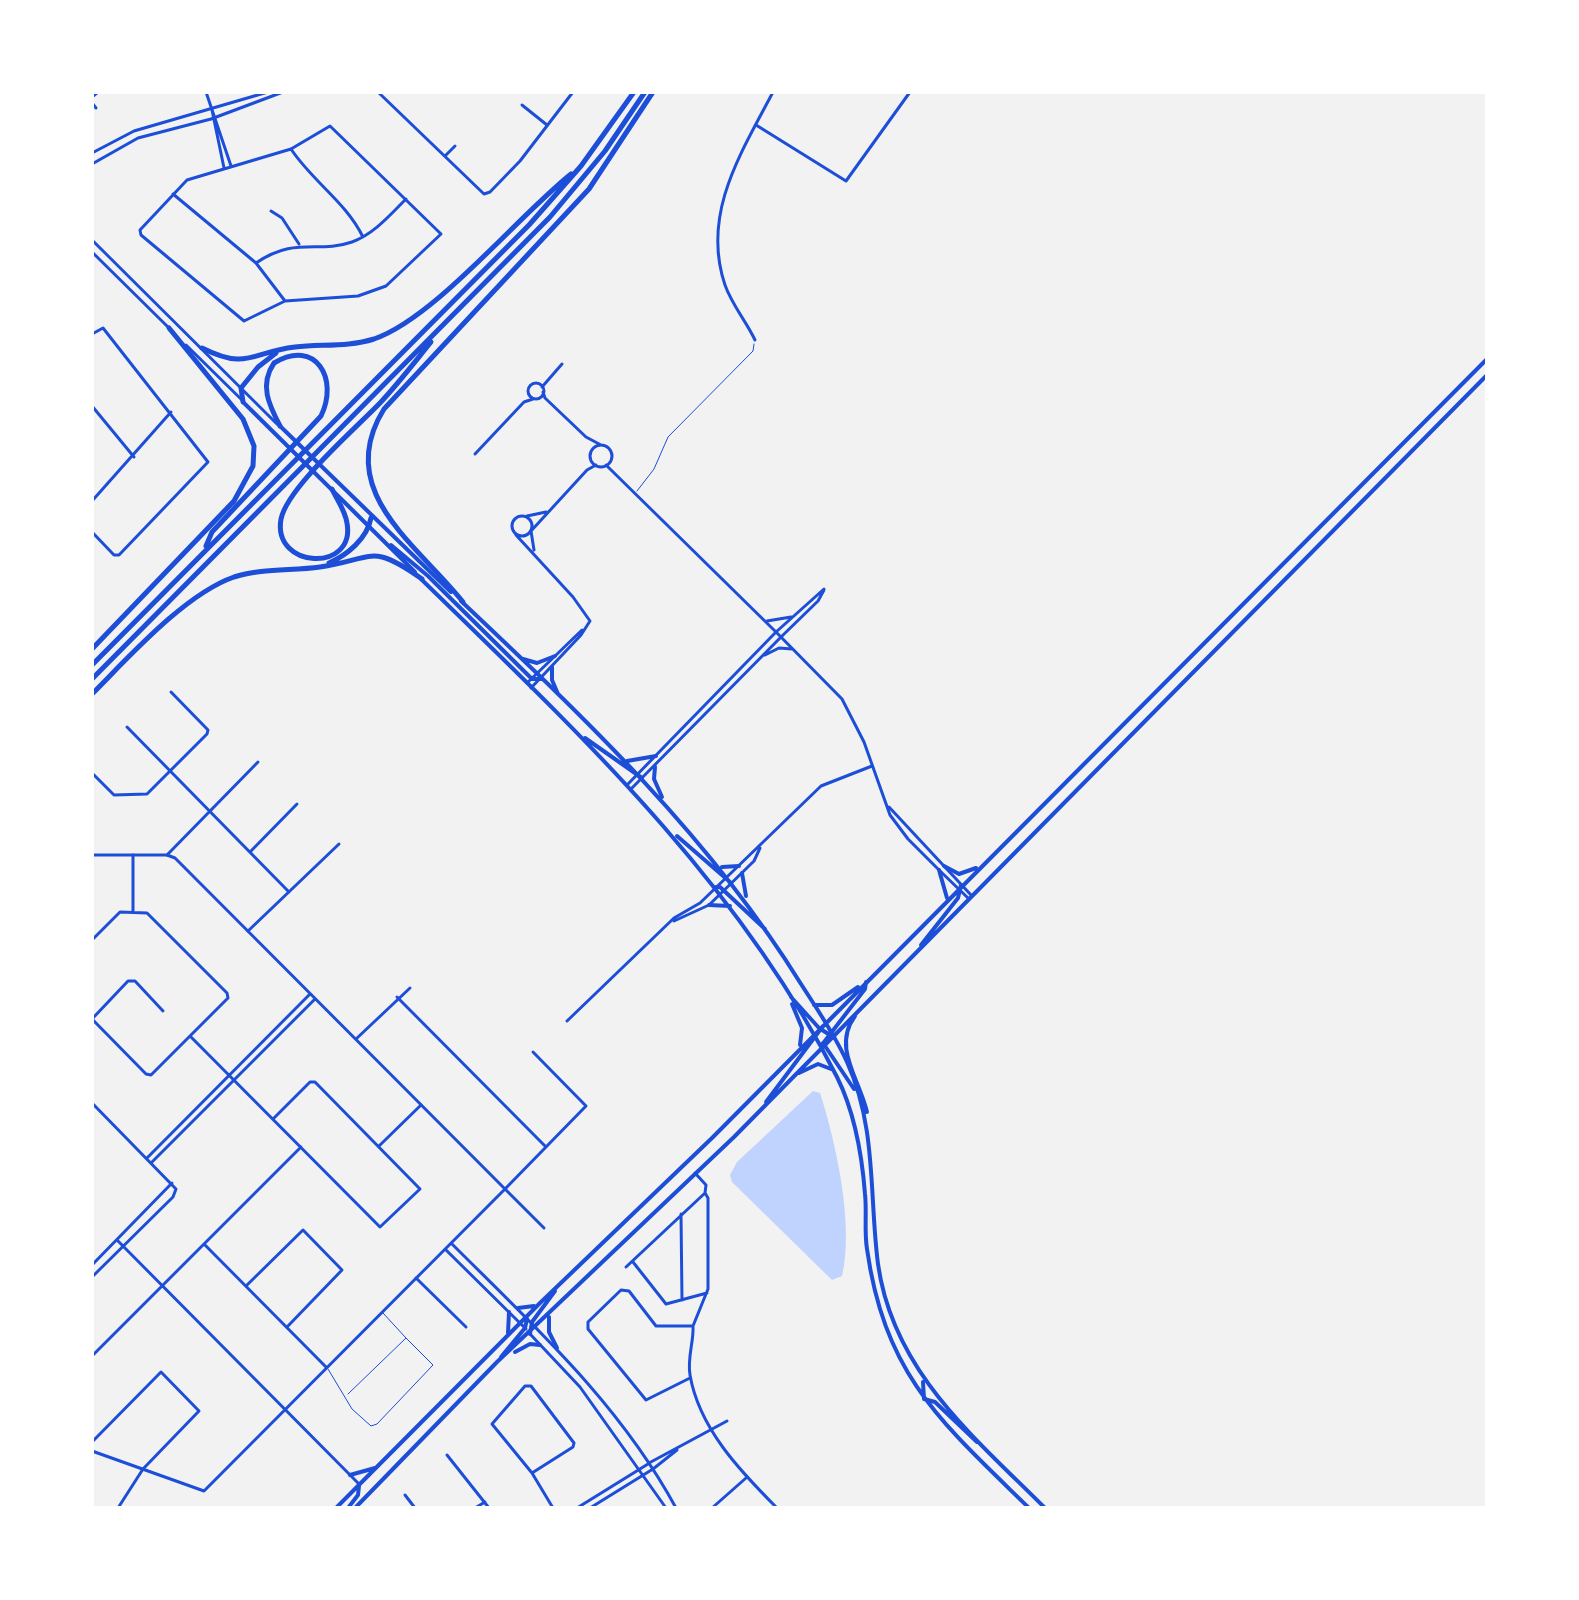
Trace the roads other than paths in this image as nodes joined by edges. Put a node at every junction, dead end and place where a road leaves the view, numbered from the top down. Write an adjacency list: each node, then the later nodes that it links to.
1 (98, 92): 12 (street)
2 (206, 92): 16 (street)
3 (268, 92): 16 (street)
4 (283, 92): 17 (street)
5 (378, 92): 24 (street)
6 (573, 92): 20 (street)
7 (634, 92): 27 (highway)
8 (645, 92): 38 (highway)
9 (653, 92): 81 (highway)
10 (773, 92): 19 (street)
11 (910, 92): 19 (street)
12 (92, 97)
13 (92, 103): 15 (street)
14 (522, 105): 20 (street)
15 (96, 108)
16 (212, 110): 17 (street); 18 (street); 23 (street)
17 (217, 117): 18 (street); 26 (street)
18 (211, 119): 25 (street); 28 (street)
19 (756, 125): 41 (street)
20 (548, 126): 24 (street)
21 (455, 146): 24 (street)
22 (291, 149): 26 (street); 30 (street); 32 (street)
23 (92, 153)
24 (445, 156)
25 (92, 164)
26 (231, 166): 28 (street)
27 (581, 166): 43 (highway); 77 (highway)
28 (224, 168): 29 (street)
29 (172, 193): 36 (street); 37 (street)
30 (406, 199): 32 (street); 37 (street)
31 (271, 211): 34 (street)
32 (363, 237): 34 (street)
33 (92, 240): 42 (street)
34 (299, 245): 36 (street)
35 (92, 252): 39 (street)
36 (256, 263): 37 (street)
37 (285, 301)
38 (446, 322): 66 (highway); 95 (highway)
39 (169, 328): 52 (street); 87 (highway)
40 (92, 334): 55 (street)
41 (755, 340): 67 (lane)
42 (202, 348): 43 (highway); 47 (street)
43 (280, 350): 47 (highway)
44 (1487, 359): 123 (main road)
45 (562, 364): 48 (street)
46 (1487, 375): 134 (main road)
47 (241, 388): 52 (highway); 56 (street)
48 (541, 388): 49 (street); 50 (street)
49 (528, 393): 51 (street); 53 (street)
50 (542, 398): 51 (street); 57 (street)
51 (533, 399): 53 (street)
52 (243, 402): 66 (main road)
53 (524, 402): 60 (street)
54 (92, 406): 61 (street)
55 (171, 412): 61 (street); 74 (street)
56 (280, 426): 71 (main road); 77 (highway)
57 (586, 437): 58 (street); 59 (street)
58 (601, 445): 59 (street); 63 (street)
59 (593, 449): 62 (street)
60 (474, 453)
61 (134, 457): 68 (street)
62 (590, 458): 64 (street); 65 (street)
63 (607, 464): 64 (street); 67 (street)
64 (596, 465): 65 (street)
65 (587, 470): 69 (street)
66 (332, 489): 72 (main road)
67 (635, 493): 83 (street)
68 (92, 501)
69 (549, 510): 70 (street); 73 (street)
70 (525, 516): 73 (street); 75 (street)
71 (371, 518): 72 (highway); 81 (main road)
72 (369, 527): 76 (main road); 79 (highway)
73 (531, 531): 75 (street); 78 (street)
74 (92, 532)
75 (516, 535): 78 (street)
76 (383, 540): 80 (main road); 94 (main road)
77 (203, 551): 92 (highway)
78 (536, 554): 84 (street)
79 (321, 567): 80 (highway); 99 (highway)
80 (422, 579): 97 (main road)
81 (463, 602): 91 (main road)
82 (791, 617): 83 (street); 85 (street); 86 (street)
83 (765, 621): 85 (street)
84 (585, 628): 89 (street); 93 (street)
85 (776, 632): 86 (street); 103 (street)
86 (781, 637): 88 (street); 90 (street)
87 (92, 649)
88 (793, 649): 90 (street); 106 (street)
89 (555, 656): 91 (main road); 94 (street)
90 (762, 656): 107 (street)
91 (520, 658): 94 (main road)
92 (92, 665)
93 (552, 667): 96 (street); 100 (main road)
94 (534, 676): 96 (main road); 97 (street)
95 (92, 679)
96 (541, 679): 97 (street); 100 (main road)
97 (529, 686): 102 (main road)
98 (171, 692): 108 (street)
99 (92, 694)
100 (559, 696): 104 (main road)
101 (127, 727): 108 (street)
102 (583, 738): 110 (main road); 112 (main road)
103 (656, 756): 104 (main road); 110 (street)
104 (626, 760): 110 (main road)
105 (258, 762): 115 (street)
106 (872, 766): 118 (street); 126 (street)
107 (655, 767): 111 (street); 113 (main road)
108 (171, 771): 109 (street); 115 (street)
109 (92, 773)
110 (636, 775): 111 (main road); 112 (street)
111 (643, 778): 112 (street); 113 (main road)
112 (630, 786): 116 (main road)
113 (663, 800): 125 (main road)
114 (297, 804): 119 (street)
115 (210, 812): 119 (street); 122 (street)
116 (673, 834): 128 (main road); 130 (main road)
117 (339, 844): 132 (street)
118 (760, 848): 124 (street); 127 (street)
119 (250, 852): 132 (street)
120 (93, 854): 121 (street)
121 (133, 855): 122 (street); 139 (street)
122 (167, 855): 141 (street)
123 (982, 865): 126 (main road); 131 (main road)
124 (739, 866): 125 (main road); 128 (street)
125 (720, 867): 128 (main road)
126 (942, 868): 131 (street); 135 (main road)
127 (742, 873): 129 (street); 136 (main road)
128 (726, 878): 129 (main road); 130 (street)
129 (732, 882): 133 (street); 136 (main road)
130 (716, 887): 133 (main road); 140 (street)
131 (960, 889): 134 (street); 135 (main road); 144 (main road)
132 (289, 892): 141 (street)
133 (722, 892): 137 (street); 138 (main road); 142 (main road)
134 (969, 896): 144 (main road)
135 (947, 901): 145 (main road)
136 (748, 902): 142 (main road)
137 (709, 905): 138 (main road); 140 (street)
138 (730, 906): 149 (main road)
139 (133, 911): 143 (street); 159 (street)
140 (672, 922): 156 (street)
141 (248, 931): 148 (street)
142 (767, 931): 152 (main road)
143 (92, 940)
144 (920, 948): 153 (main road)
145 (867, 980): 146 (main road); 158 (main road)
146 (861, 986): 152 (main road); 157 (main road)
147 (410, 988): 150 (street)
148 (310, 994): 151 (street); 166 (street)
149 (788, 995): 158 (main road); 162 (main road)
150 (397, 997): 160 (street); 176 (street)
151 (315, 999): 160 (street); 167 (street)
152 (814, 1005): 157 (main road)
153 (863, 1005): 158 (main road); 173 (main road)
154 (163, 1011): 155 (street)
155 (92, 1019): 159 (street)
156 (567, 1021)
157 (824, 1023): 158 (main road); 158 (main road)
158 (822, 1034): 161 (main road); 161 (main road); 162 (main road); 168 (main road); 171 (main road)
159 (190, 1036): 166 (street)
160 (356, 1039): 170 (street)
161 (822, 1045): 164 (main road); 165 (main road); 168 (main road)
162 (800, 1046): 195 (main road)
163 (533, 1052): 176 (street)
164 (835, 1073): 165 (main road); 225 (main road)
165 (796, 1074): 171 (main road)
166 (229, 1076): 167 (street); 177 (street)
167 (234, 1080): 172 (street); 178 (street)
168 (858, 1094): 173 (main road)
169 (92, 1103): 177 (street)
170 (421, 1105): 174 (street); 181 (street)
171 (763, 1107): 179 (main road)
172 (273, 1119): 174 (street); 175 (street)
173 (867, 1127): 223 (main road)
174 (379, 1146): 175 (street)
175 (301, 1147): 187 (street)
176 (546, 1147): 181 (street)
177 (147, 1158): 178 (street)
178 (152, 1162): 180 (street)
179 (695, 1173): 182 (street); 205 (main road)
180 (172, 1183): 185 (street); 188 (street)
181 (505, 1189): 184 (street); 186 (street)
182 (705, 1193): 183 (street); 198 (street)
183 (681, 1214): 190 (street); 199 (street)
184 (544, 1228)
185 (117, 1240): 188 (street); 191 (street)
186 (451, 1243): 189 (street); 201 (street)
187 (205, 1245): 196 (street); 197 (street)
188 (123, 1246): 193 (street); 197 (street)
189 (445, 1249): 194 (street); 203 (street)
190 (632, 1261): 192 (street); 199 (street)
191 (92, 1265)
192 (626, 1267)
193 (93, 1274)
194 (416, 1278): 202 (street); 210 (street)
195 (559, 1285): 200 (main road); 206 (main road)
196 (246, 1286): 209 (street); 209 (street)
197 (163, 1287): 219 (street); 226 (street)
198 (707, 1293): 199 (street); 208 (street)
199 (682, 1300)
200 (540, 1303): 201 (main road); 204 (main road)
201 (518, 1308): 204 (street)
202 (382, 1312): 215 (lane); 221 (street)
203 (509, 1312): 207 (street); 214 (main road)
204 (527, 1316): 206 (street); 207 (main road); 212 (main road)
205 (549, 1317): 211 (main road); 217 (main road)
206 (532, 1322): 211 (street); 213 (main road)
207 (520, 1323): 212 (street); 214 (main road)
208 (693, 1326): 222 (street); 222 (street)
209 (287, 1327): 221 (street)
210 (466, 1327)
211 (537, 1327): 213 (main road); 217 (street)
212 (525, 1328): 213 (street); 220 (main road)
213 (530, 1334): 216 (street); 218 (main road)
214 (507, 1336): 235 (main road)
215 (406, 1338): 224 (lane); 224 (lane)
216 (540, 1345): 218 (main road); 236 (street)
217 (557, 1348): 234 (street)
218 (509, 1355): 220 (main road)
219 (92, 1356)
220 (497, 1362): 244 (main road)
221 (326, 1367): 224 (lane); 226 (street)
222 (690, 1378): 228 (street)
223 (922, 1379): 225 (main road); 230 (main road)
224 (346, 1396)
225 (924, 1399): 230 (main road); 261 (main road)
226 (284, 1409): 237 (street); 240 (street)
227 (727, 1421): 228 (street)
228 (712, 1429): 231 (street); 242 (street)
229 (92, 1442): 237 (street)
230 (983, 1447): 262 (main road)
231 (677, 1450): 234 (street); 238 (street)
232 (92, 1451): 237 (street)
233 (447, 1455): 246 (street)
234 (649, 1463): 236 (street); 238 (street)
235 (377, 1467): 240 (main road); 243 (main road)
236 (641, 1468): 241 (street); 255 (street)
237 (143, 1469): 247 (street)
238 (653, 1469): 241 (street); 258 (street)
239 (532, 1473): 239 (street); 254 (street)
240 (350, 1475): 243 (street)
241 (645, 1475): 256 (street); 257 (street)
242 (746, 1478): 259 (street); 260 (street)
243 (359, 1485): 244 (main road); 248 (main road); 249 (main road)
244 (369, 1495): 250 (main road)
245 (405, 1495): 251 (street)
246 (485, 1502): 252 (street); 253 (street)
247 (118, 1508)
248 (336, 1508)
249 (348, 1508)
250 (355, 1508)
251 (415, 1508)
252 (475, 1508)
253 (489, 1508)
254 (553, 1508)
255 (577, 1508)
256 (590, 1508)
257 (666, 1508)
258 (676, 1508)
259 (712, 1508)
260 (777, 1508)
261 (1029, 1508)
262 (1045, 1508)

